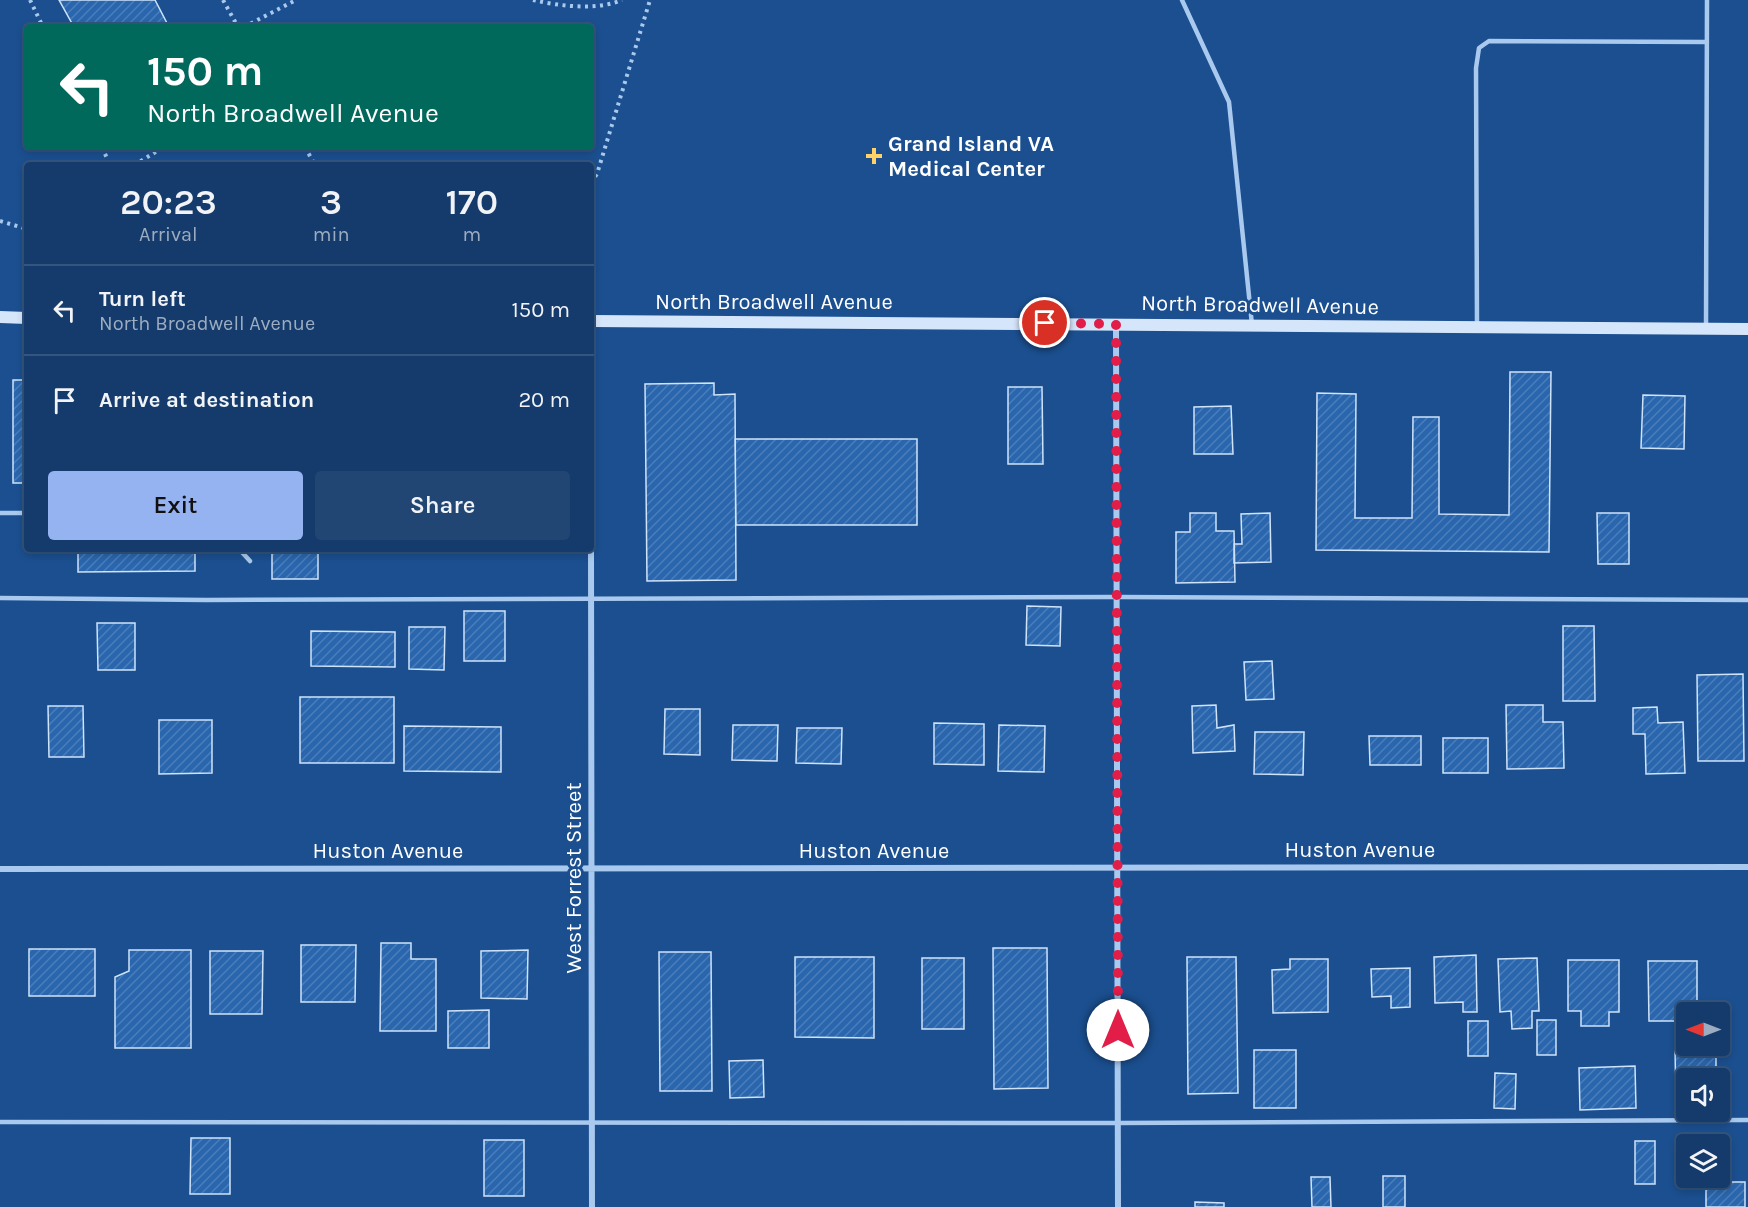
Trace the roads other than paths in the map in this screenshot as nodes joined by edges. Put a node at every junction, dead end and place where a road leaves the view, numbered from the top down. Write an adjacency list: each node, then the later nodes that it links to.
1 (1182, 0): 8 (lane)
2 (1707, 0): 3 (lane)
3 (1707, 42): 9 (lane); 10 (lane)
4 (0, 318): 5 (main road)
5 (24, 318)
6 (594, 321): 7 (main road, North Broadwell Avenue)
7 (1116, 324): 8 (main road, North Broadwell Avenue); 17 (street)
8 (1252, 326): 9 (main road, North Broadwell Avenue)
9 (1477, 327): 10 (main road, North Broadwell Avenue)
10 (1706, 329): 11 (main road, North Broadwell Avenue)
11 (1748, 329)
12 (0, 513): 13 (lane)
13 (24, 513)
14 (242, 552): 16 (lane)
15 (591, 552): 19 (street, West Forrest Street)
16 (250, 561)
17 (1118, 597): 19 (lane); 20 (lane); 21 (street)
18 (0, 598): 19 (lane)
19 (591, 599): 24 (street, West Forrest Street)
20 (1748, 600)
21 (1118, 867): 22 (street, Huston Avenue); 24 (street, Huston Avenue); 28 (street)
22 (1748, 867)
23 (0, 868): 24 (street, Huston Avenue)
24 (591, 868): 27 (street, West Forrest Street)
25 (1748, 1120): 28 (lane)
26 (0, 1122): 27 (lane)
27 (592, 1123): 28 (lane); 29 (street, West Forrest Street)
28 (1118, 1123): 30 (street)
29 (592, 1207)
30 (1118, 1207)

